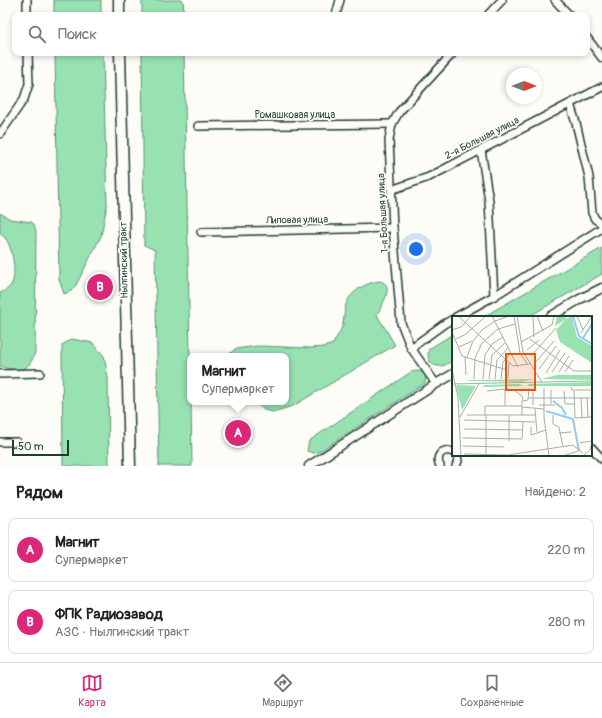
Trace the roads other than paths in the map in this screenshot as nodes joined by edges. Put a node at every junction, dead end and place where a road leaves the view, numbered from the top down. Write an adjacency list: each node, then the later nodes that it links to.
1 (26, 0): 6 (street)
2 (119, 0): 7 (main road)
3 (340, 0): 8 (street)
4 (502, 0): 9 (street)
5 (555, 0): 10 (street)
6 (27, 12)
7 (119, 12)
8 (337, 12)
9 (491, 12)
10 (566, 12)
11 (590, 42): 15 (street)
12 (28, 56): 20 (street)
13 (120, 56): 43 (main road, Нылгинский тракт)
14 (450, 56): 18 (street, 1-я Большая улица)
15 (602, 58)
16 (602, 87): 17 (street, 2-я Большая улица)
17 (570, 104): 21 (street, 2-я Большая улица); 23 (street)
18 (392, 124): 19 (street, Ромашковая улица); 22 (street, 1-я Большая улица)
19 (198, 126)
20 (0, 134)
21 (481, 150): 22 (street, 2-я Большая улица); 28 (street)
22 (391, 190): 24 (street, 1-я Большая улица)
23 (602, 224)
24 (393, 228): 26 (street, Липовая улица); 32 (street, 1-я Большая улица)
25 (602, 228): 28 (street)
26 (201, 232)
27 (602, 288): 30 (street)
28 (494, 296): 29 (street)
29 (458, 316)
30 (552, 316)
31 (452, 319): 32 (street)
32 (412, 348): 36 (street, 1-я Большая улица)
33 (40, 373): 34 (street)
34 (0, 374)
35 (452, 375): 36 (street)
36 (436, 384): 44 (street)
37 (0, 442): 38 (street)
38 (17, 442)
39 (592, 448): 42 (street)
40 (452, 452): 45 (street)
41 (456, 456): 46 (street)
42 (602, 459)
43 (130, 466)
44 (309, 466)
45 (440, 466)
46 (456, 466)

